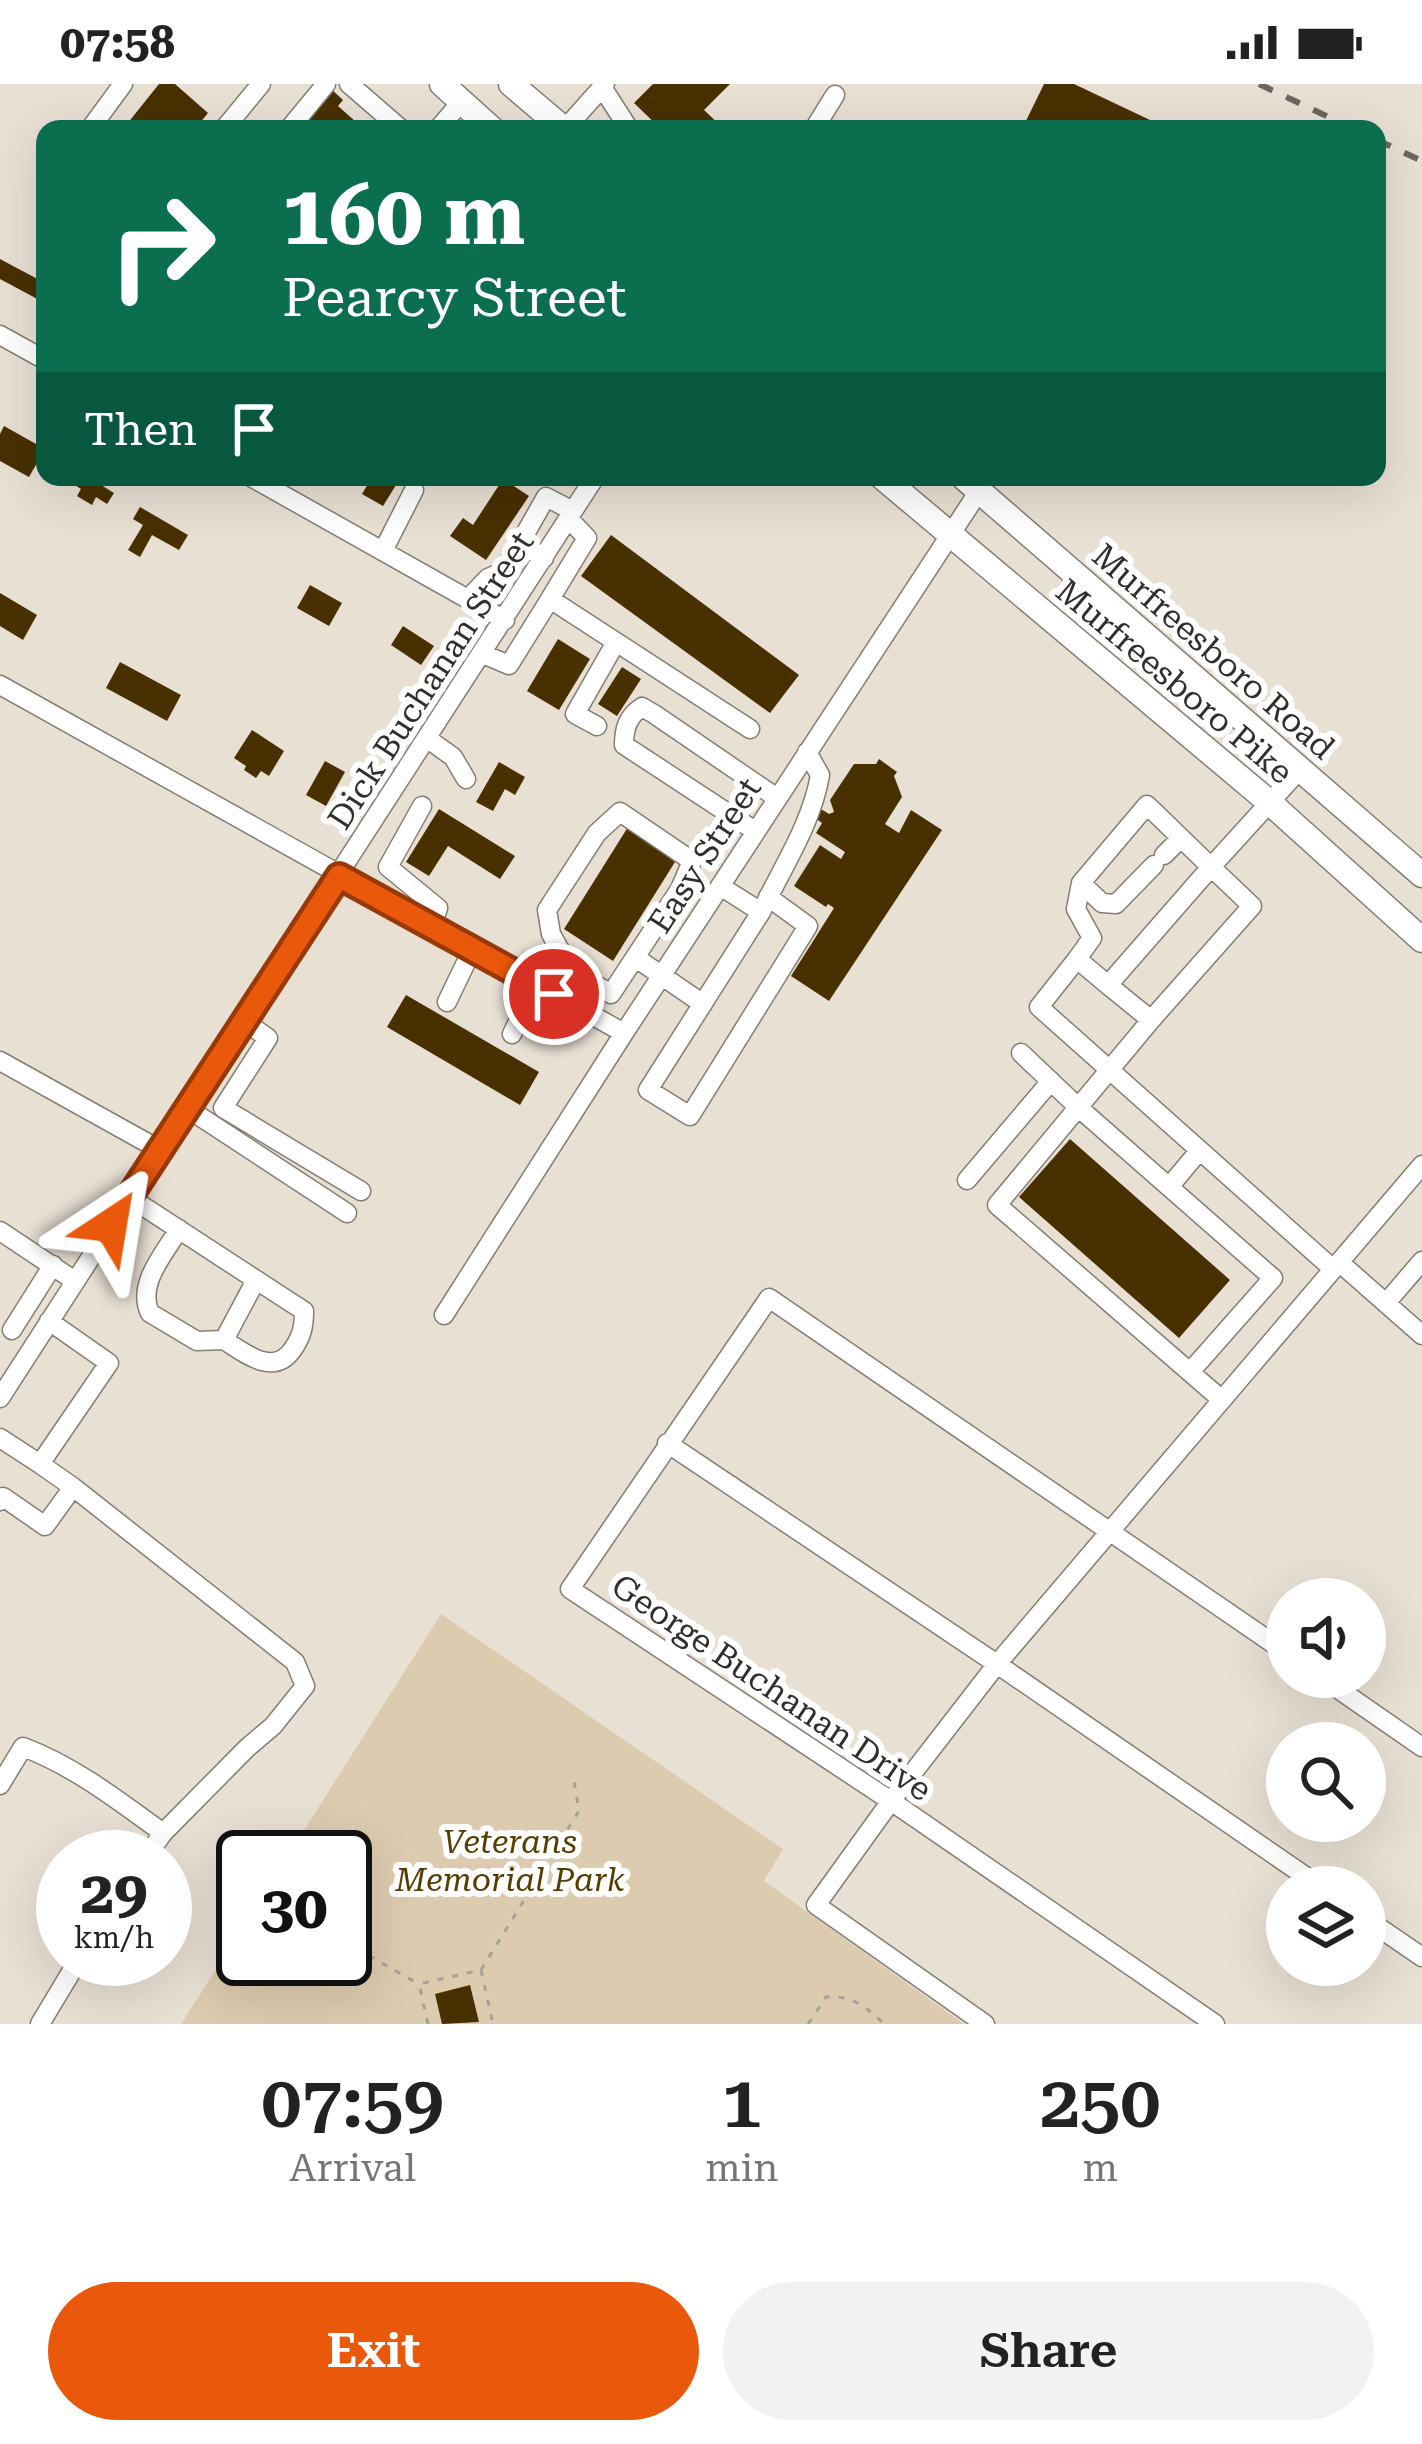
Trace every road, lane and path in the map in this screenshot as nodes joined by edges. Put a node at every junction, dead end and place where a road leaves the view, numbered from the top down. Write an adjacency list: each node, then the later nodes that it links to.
1 (123, 84): 9 (street)
2 (261, 84): 10 (street)
3 (326, 84): 11 (street)
4 (350, 84): 12 (street)
5 (512, 84): 15 (main road)
6 (604, 86): 16 (street); 17 (street)
7 (457, 91): 13 (street); 14 (main road)
8 (835, 95): 18 (street)
9 (97, 120)
10 (231, 120)
11 (296, 120)
12 (391, 120)
13 (442, 120)
14 (484, 120)
15 (554, 120)
16 (572, 120)
17 (624, 120)
18 (820, 120)
19 (0, 335): 20 (street)
20 (36, 355)
21 (267, 486): 28 (street)
22 (294, 486): 28 (street)
23 (589, 486): 29 (street, Dick Buchanan Street)
24 (892, 486): 30 (main road, Murfreesboro Pike)
25 (970, 486): 30 (street, Easy Street)
26 (973, 486): 44 (main road, Murfreesboro Road)
27 (414, 490): 32 (street)
28 (288, 498): 32 (street)
29 (571, 515): 31 (street); 33 (street, Dick Buchanan Street); 35 (street)
30 (949, 536): 43 (street, Easy Street); 47 (main road, Murfreesboro Pike)
31 (520, 543): 33 (street); 34 (street)
32 (383, 551): 34 (street)
33 (544, 559): 36 (street, Dick Buchanan Street)
34 (468, 599): 36 (street)
35 (550, 599): 37 (street); 38 (street)
36 (505, 620): 38 (street, Dick Buchanan Street)
37 (616, 642): 40 (street); 41 (street)
38 (483, 654): 42 (street, Dick Buchanan Street)
39 (2, 690): 56 (street)
40 (597, 726)
41 (750, 729)
42 (428, 739): 45 (street); 49 (street, Dick Buchanan Street)
43 (807, 752): 46 (street, Easy Street); 53 (street)
44 (1300, 769): 47 (street); 55 (main road, Murfreesboro Road)
45 (466, 779)
46 (777, 798): 50 (street, Easy Street); 50 (street)
47 (1269, 802): 54 (street); 62 (main road, Murfreesboro Pike)
48 (422, 806): 51 (street)
49 (377, 818): 51 (street); 56 (street, Dick Buchanan Street)
50 (753, 835): 53 (street); 59 (street, Easy Street)
51 (404, 837): 61 (street)
52 (1181, 838): 54 (street); 57 (street); 57 (street)
53 (786, 861): 60 (street)
54 (1211, 867): 68 (street); 72 (street)
55 (1422, 875)
56 (339, 876): 61 (street); 73 (street, Dick Buchanan Street)
57 (1081, 883): 65 (street)
58 (680, 889): 59 (street); 64 (street); 66 (street)
59 (715, 894): 60 (street); 67 (street, Easy Street)
60 (764, 904): 71 (street); 71 (street)
61 (431, 927): 63 (street)
62 (1422, 940)
63 (472, 950): 69 (street); 70 (street)
64 (636, 958): 66 (street); 67 (street)
65 (1078, 958): 68 (street); 78 (street)
66 (571, 970): 69 (street)
67 (660, 977): 71 (street); 74 (street, Easy Street)
68 (1108, 985): 72 (street)
69 (545, 990): 74 (street); 75 (street)
70 (447, 1002)
71 (703, 1004)
72 (1151, 1020): 78 (street)
73 (244, 1021): 80 (street, Dick Buchanan Street); 87 (street)
74 (623, 1033): 98 (street, Easy Street)
75 (512, 1034)
76 (1021, 1053): 79 (street)
77 (0, 1061): 82 (street)
78 (1109, 1072): 81 (street); 83 (street)
79 (1051, 1081): 81 (street); 85 (street)
80 (188, 1108): 82 (street, Dick Buchanan Street); 89 (street)
81 (1079, 1108): 86 (street); 104 (street)
82 (160, 1150): 88 (street, Dick Buchanan Street)
83 (1199, 1151): 86 (street); 94 (street)
84 (1422, 1165): 94 (street)
85 (967, 1180)
86 (1169, 1187): 104 (street)
87 (361, 1191)
88 (129, 1197): 90 (street); 96 (street, Dick Buchanan Street)
89 (347, 1213)
90 (179, 1229): 95 (street); 102 (street)
91 (0, 1231): 93 (street)
92 (1422, 1261): 97 (street)
93 (52, 1265): 96 (street); 100 (street)
94 (1336, 1266): 97 (street); 106 (street)
95 (256, 1280): 102 (street); 102 (street)
96 (75, 1281): 99 (street, Dick Buchanan Street)
97 (1386, 1303): 101 (street)
98 (443, 1315)
99 (49, 1321): 103 (street, Dick Buchanan Street); 109 (street)
100 (6, 1327): 103 (street)
101 (1422, 1335)
102 (224, 1340)
103 (35, 1344): 105 (street, Dick Buchanan Street)
104 (1190, 1372): 106 (street)
105 (0, 1398)
106 (1222, 1400): 112 (street)
107 (0, 1438): 109 (street)
108 (667, 1443): 112 (street, George Buchanan Drive); 114 (street); 119 (street, George Buchanan Drive)
109 (40, 1464): 110 (street)
110 (73, 1487): 111 (street); 121 (street)
111 (0, 1501)
112 (1109, 1531): 113 (street, George Buchanan Drive); 114 (street)
113 (1266, 1639)
114 (997, 1664): 119 (street); 122 (street)
115 (1351, 1698): 116 (street)
116 (1422, 1747)
117 (574, 1781): 126 (path)
118 (0, 1785): 120 (street)
119 (891, 1801): 134 (street); 135 (street, George Buchanan Drive)
120 (159, 1830)
121 (166, 1830)
122 (1290, 1866)
123 (1386, 1932): 125 (street)
124 (372, 1957): 127 (path)
125 (1422, 1957)
126 (481, 1970): 127 (path); 131 (path)
127 (419, 1984): 130 (path)
128 (63, 1986): 129 (street)
129 (40, 2024)
130 (428, 2024)
131 (493, 2024)
132 (808, 2024): 133 (path)
133 (884, 2024)
134 (985, 2024)
135 (1215, 2024)

